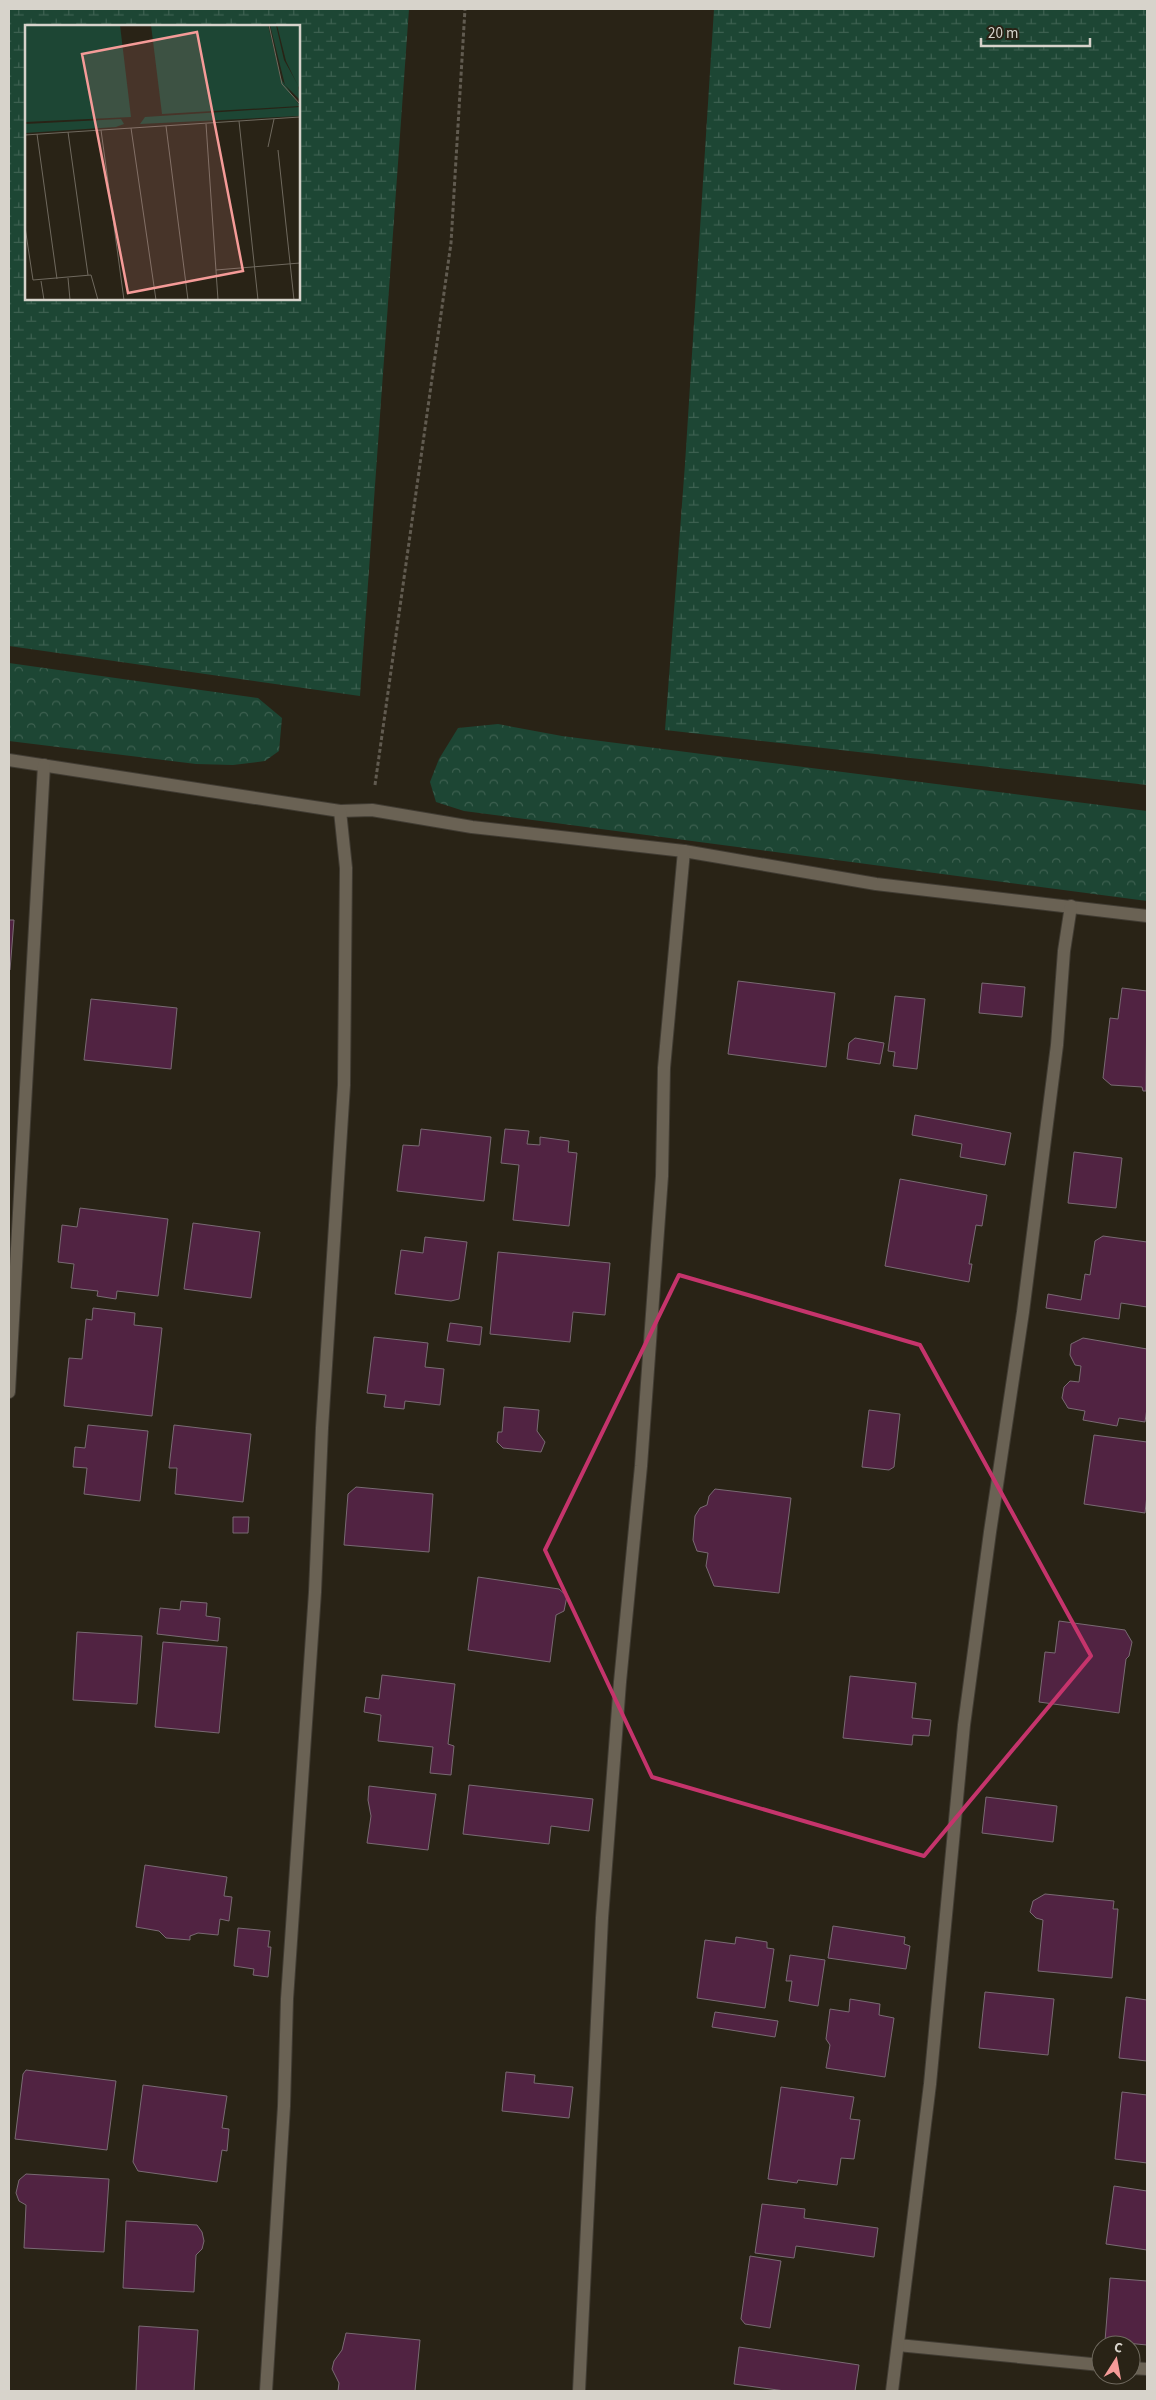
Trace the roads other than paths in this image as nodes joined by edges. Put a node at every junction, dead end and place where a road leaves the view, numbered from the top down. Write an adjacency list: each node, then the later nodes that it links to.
1 (9, 760): 2 (street)
2 (44, 765): 3 (street); 7 (street)
3 (340, 811): 4 (street); 10 (street)
4 (684, 852): 5 (street); 11 (street)
5 (1071, 906): 6 (street); 8 (street)
6 (1147, 916)
7 (9, 1392)
8 (898, 2344): 9 (street); 12 (street)
9 (1091, 2363)
10 (266, 2391)
11 (579, 2391)
12 (892, 2391)

